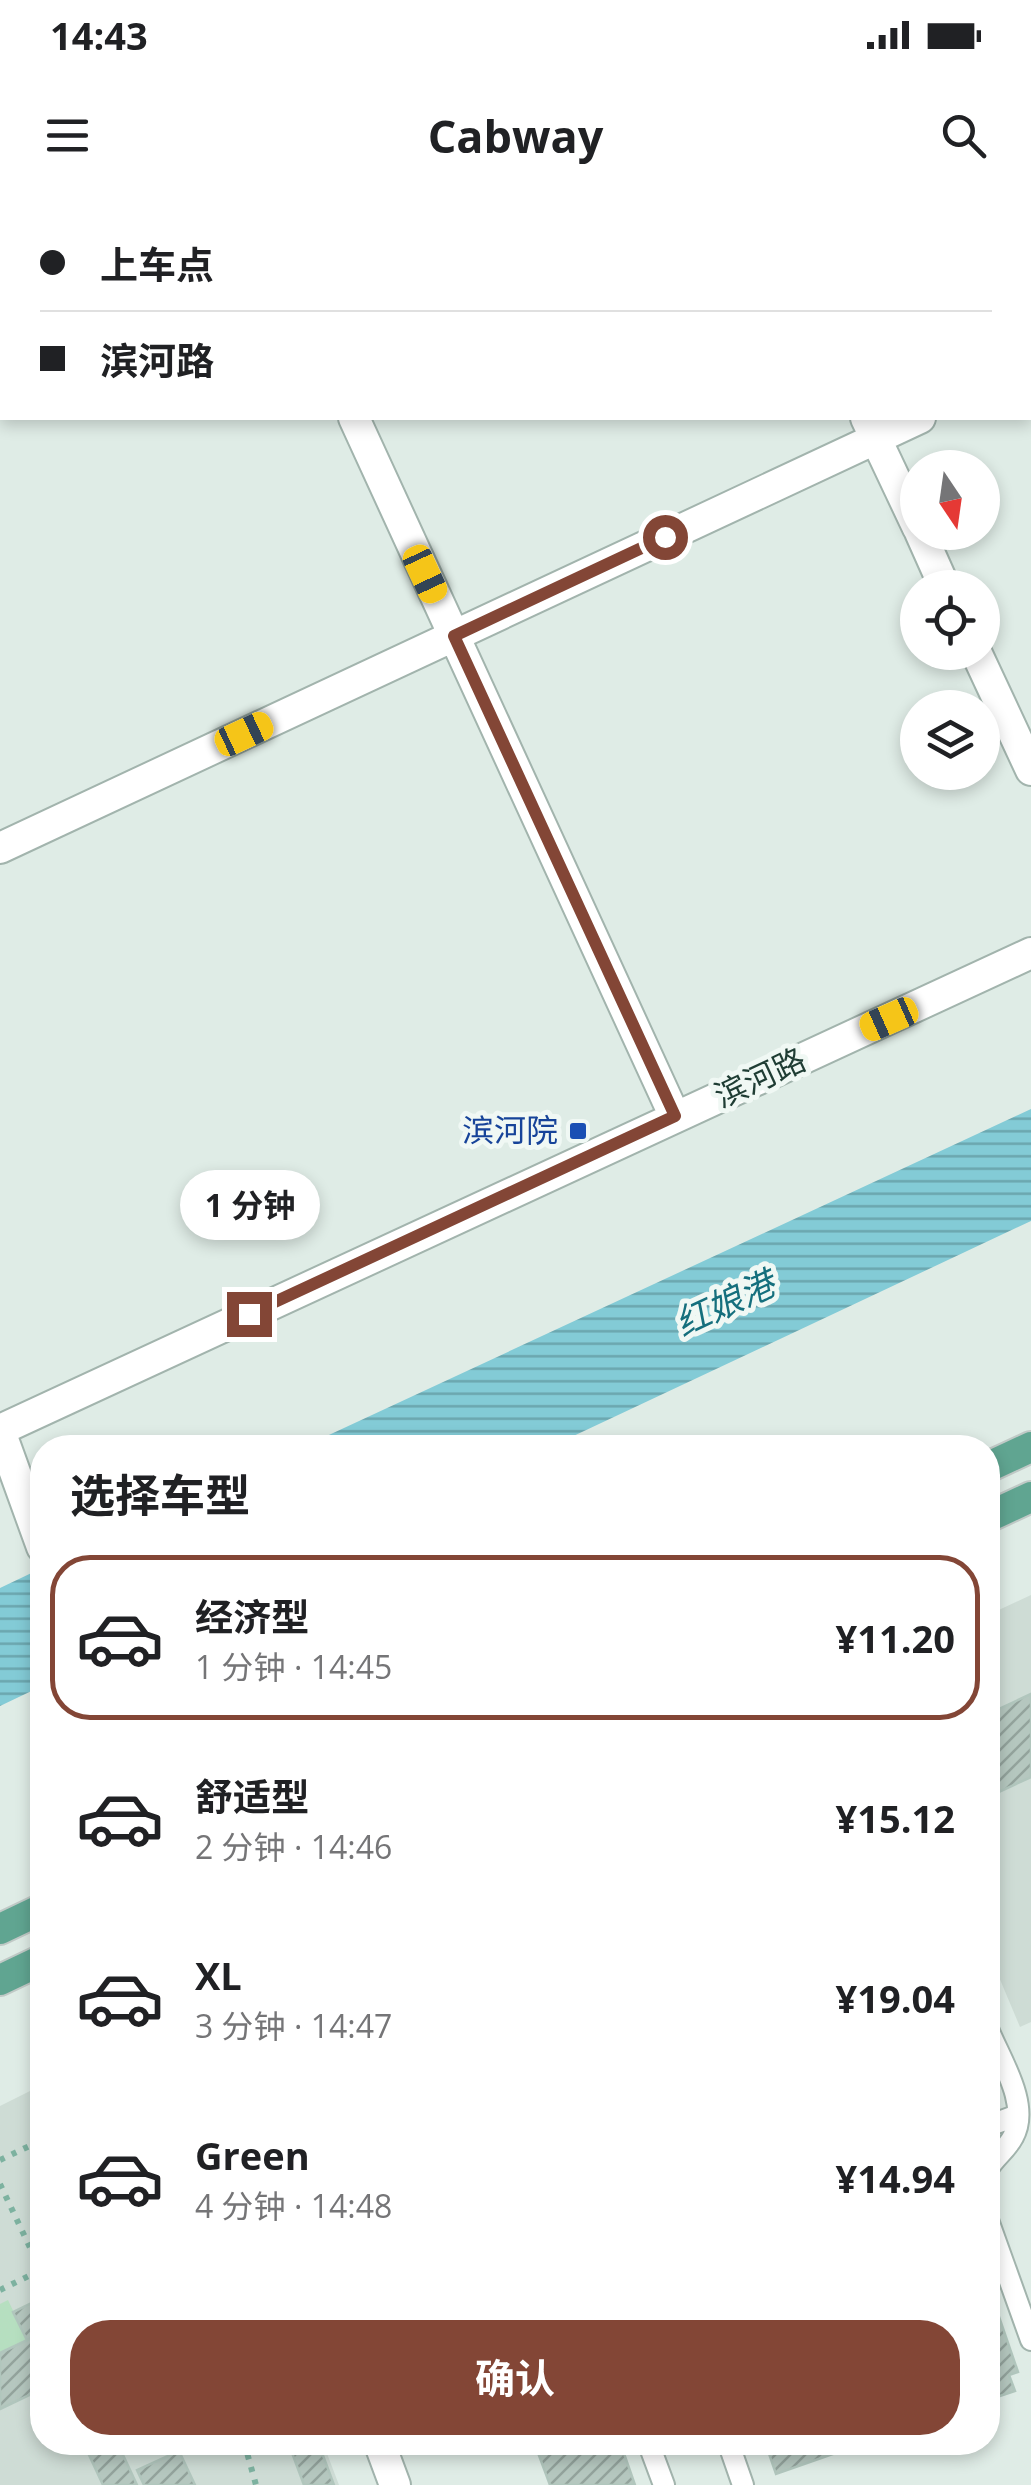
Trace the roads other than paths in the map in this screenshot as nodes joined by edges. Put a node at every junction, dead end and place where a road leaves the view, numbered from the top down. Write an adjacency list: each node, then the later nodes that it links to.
1 (355, 420): 5 (street)
2 (910, 420): 3 (street)
3 (871, 428): 4 (street); 5 (street)
4 (900, 491)
5 (454, 636): 8 (street); 10 (street)
6 (984, 670): 7 (street)
7 (1031, 770)
8 (0, 848)
9 (1031, 954): 10 (street, 滨河路)
10 (675, 1116): 11 (street, 滨河路)
11 (0, 1430): 16 (street)
12 (1031, 1447): 13 (main road)
13 (1000, 1461)
14 (1031, 1497): 15 (main road)
15 (1000, 1511)
16 (30, 1514)
17 (30, 1915): 18 (main road)
18 (0, 1929)
19 (30, 1966): 20 (main road)
20 (0, 1980)
21 (1000, 2057): 22 (lane)
22 (1018, 2115): 23 (lane); 24 (lane)
23 (1000, 2122)
24 (1000, 2154)
25 (1000, 2253): 26 (lane)
26 (1031, 2340)
27 (384, 2455): 30 (street)
28 (653, 2455): 31 (lane)
29 (733, 2455): 32 (lane)
30 (395, 2485)
31 (664, 2485)
32 (744, 2485)

